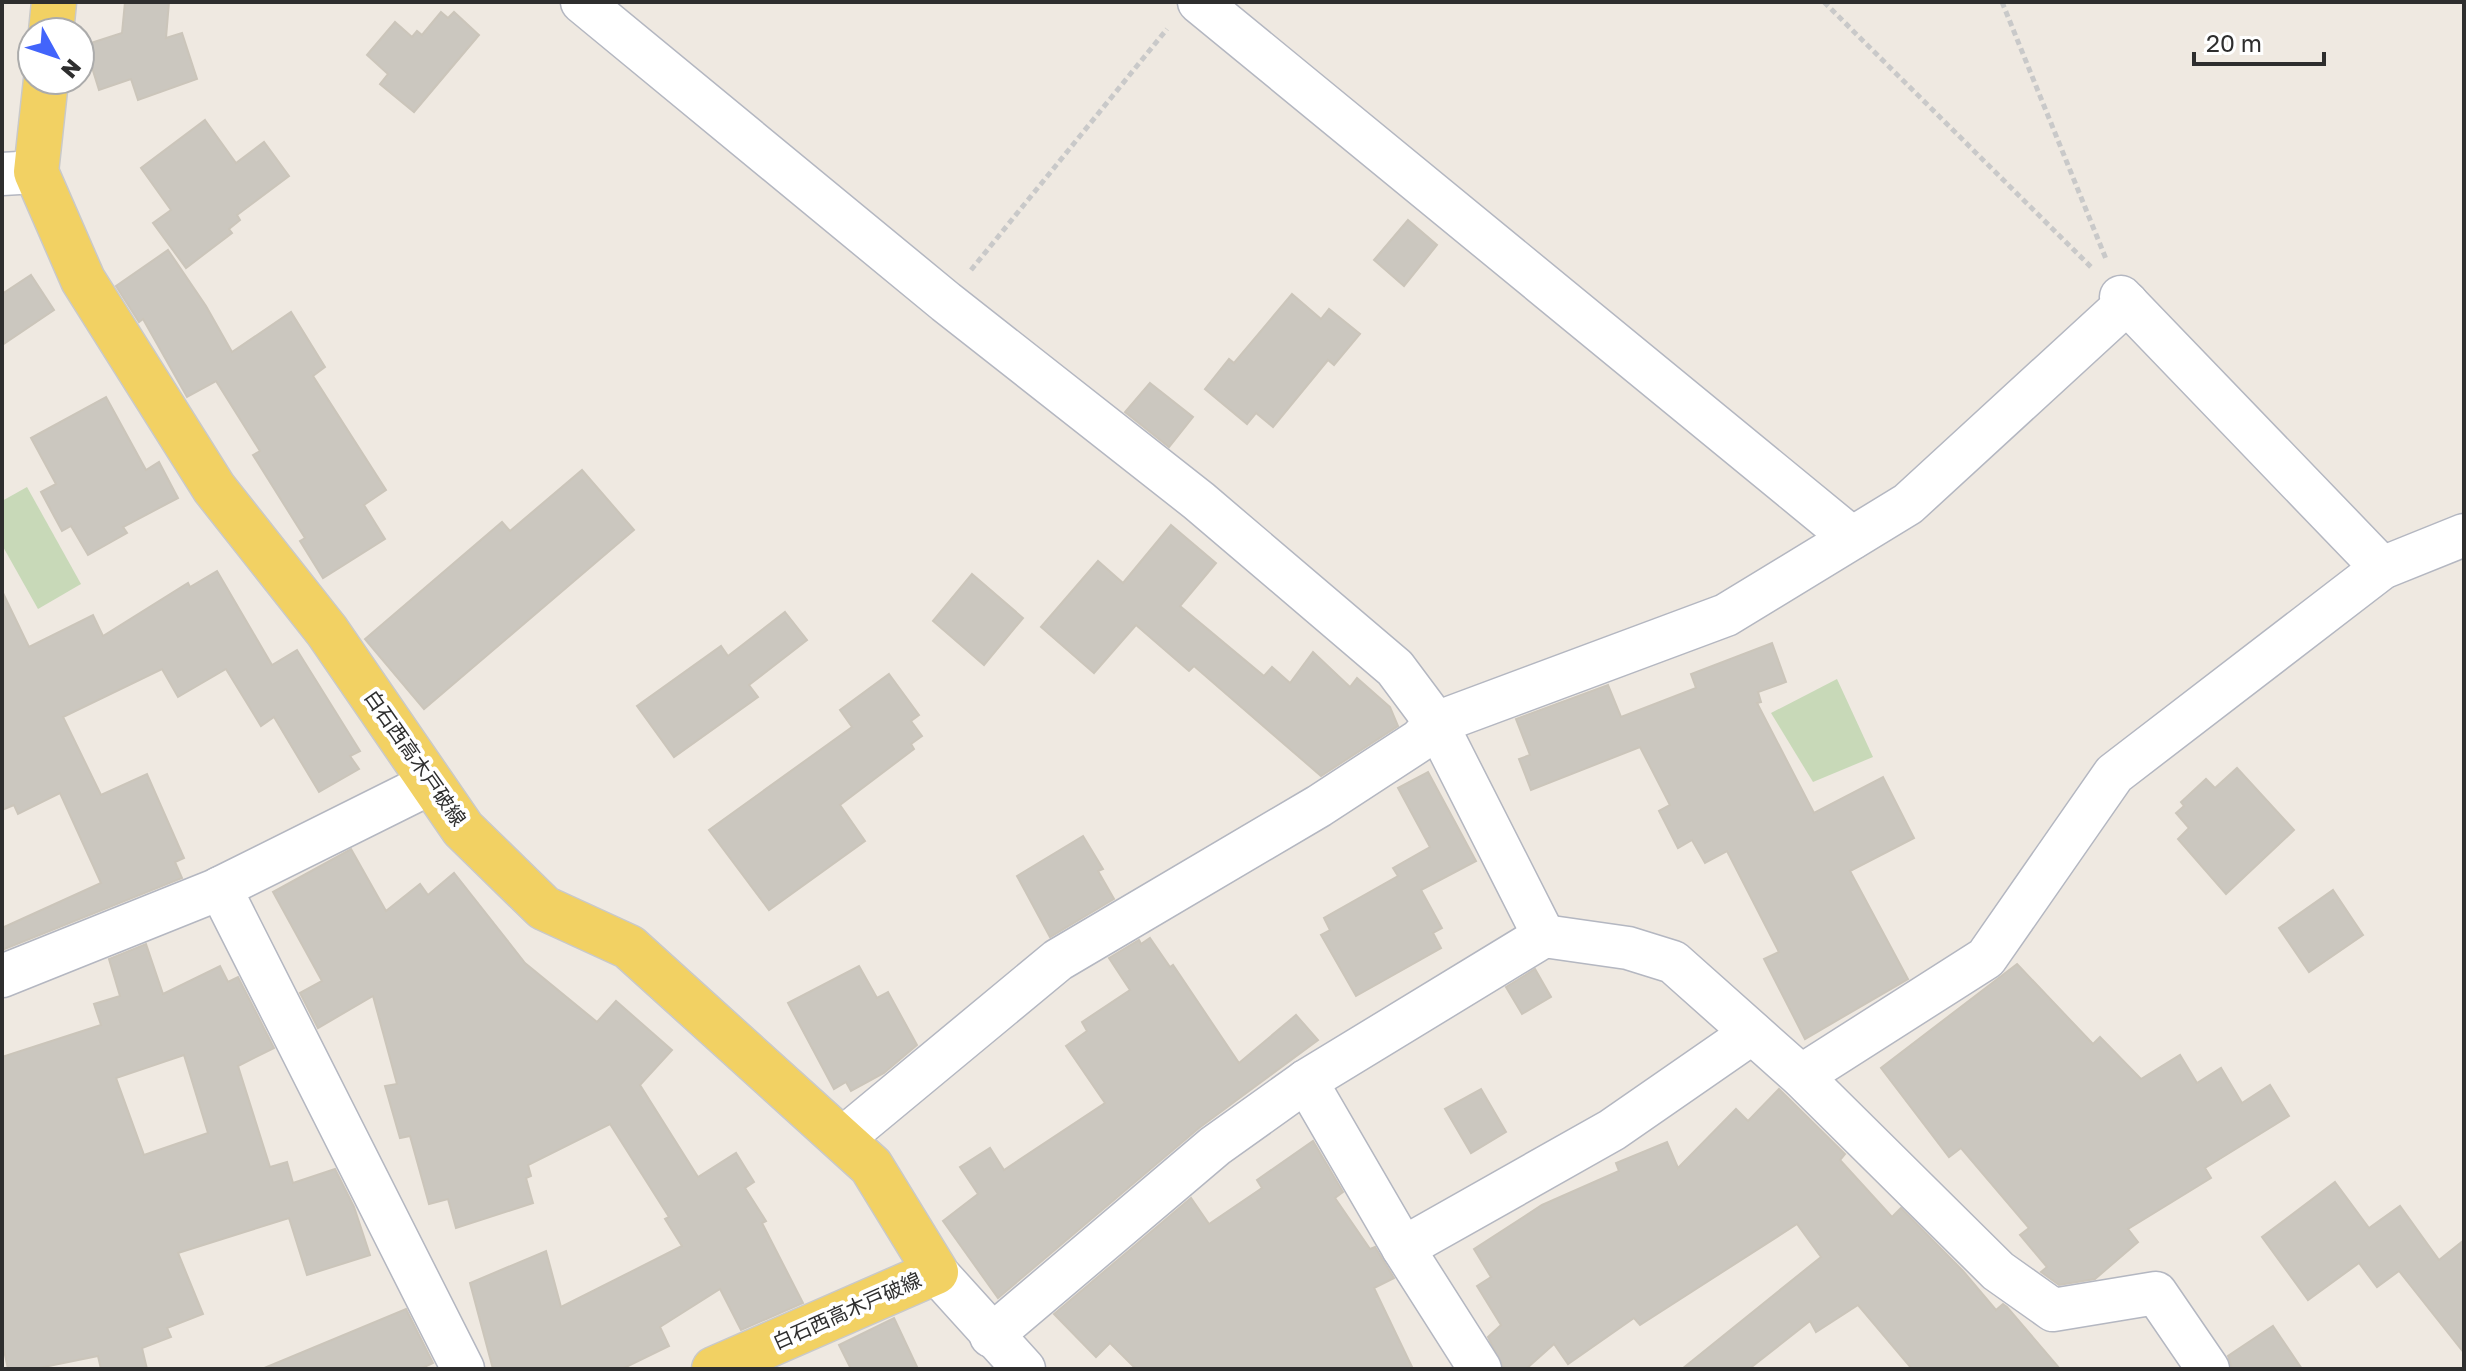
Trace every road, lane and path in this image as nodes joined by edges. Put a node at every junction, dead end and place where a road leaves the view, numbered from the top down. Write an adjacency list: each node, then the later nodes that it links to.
1 (582, 2): 8 (street)
2 (1824, 2): 7 (path)
3 (2002, 2): 7 (path)
4 (1184, 14): 8 (path); 10 (street)
5 (41, 96): 6 (main road, 白石西高木戸破線)
6 (19, 173): 13 (main road, 白石西高木戸破線)
7 (2124, 300): 10 (street); 11 (street)
8 (946, 302): 12 (street)
9 (2464, 535): 11 (street)
10 (1852, 538): 12 (street)
11 (2382, 568): 18 (street)
12 (1436, 723): 15 (street); 20 (street)
13 (431, 783): 14 (street); 20 (main road, 白石西高木戸破線)
14 (220, 888): 16 (street); 24 (street)
15 (1544, 936): 17 (street); 19 (street)
16 (2, 976)
17 (1752, 1033): 18 (street); 21 (street)
18 (1801, 1076): 28 (street)
19 (1306, 1081): 21 (street); 23 (street)
20 (842, 1139): 22 (main road, 白石西高木戸破線)
21 (1403, 1248): 27 (street)
22 (936, 1272): 23 (street); 25 (main road, 白石西高木戸破線)
23 (991, 1336): 26 (street)
24 (463, 1369)
25 (714, 1369)
26 (1024, 1369)
27 (1480, 1369)
28 (2208, 1369)

